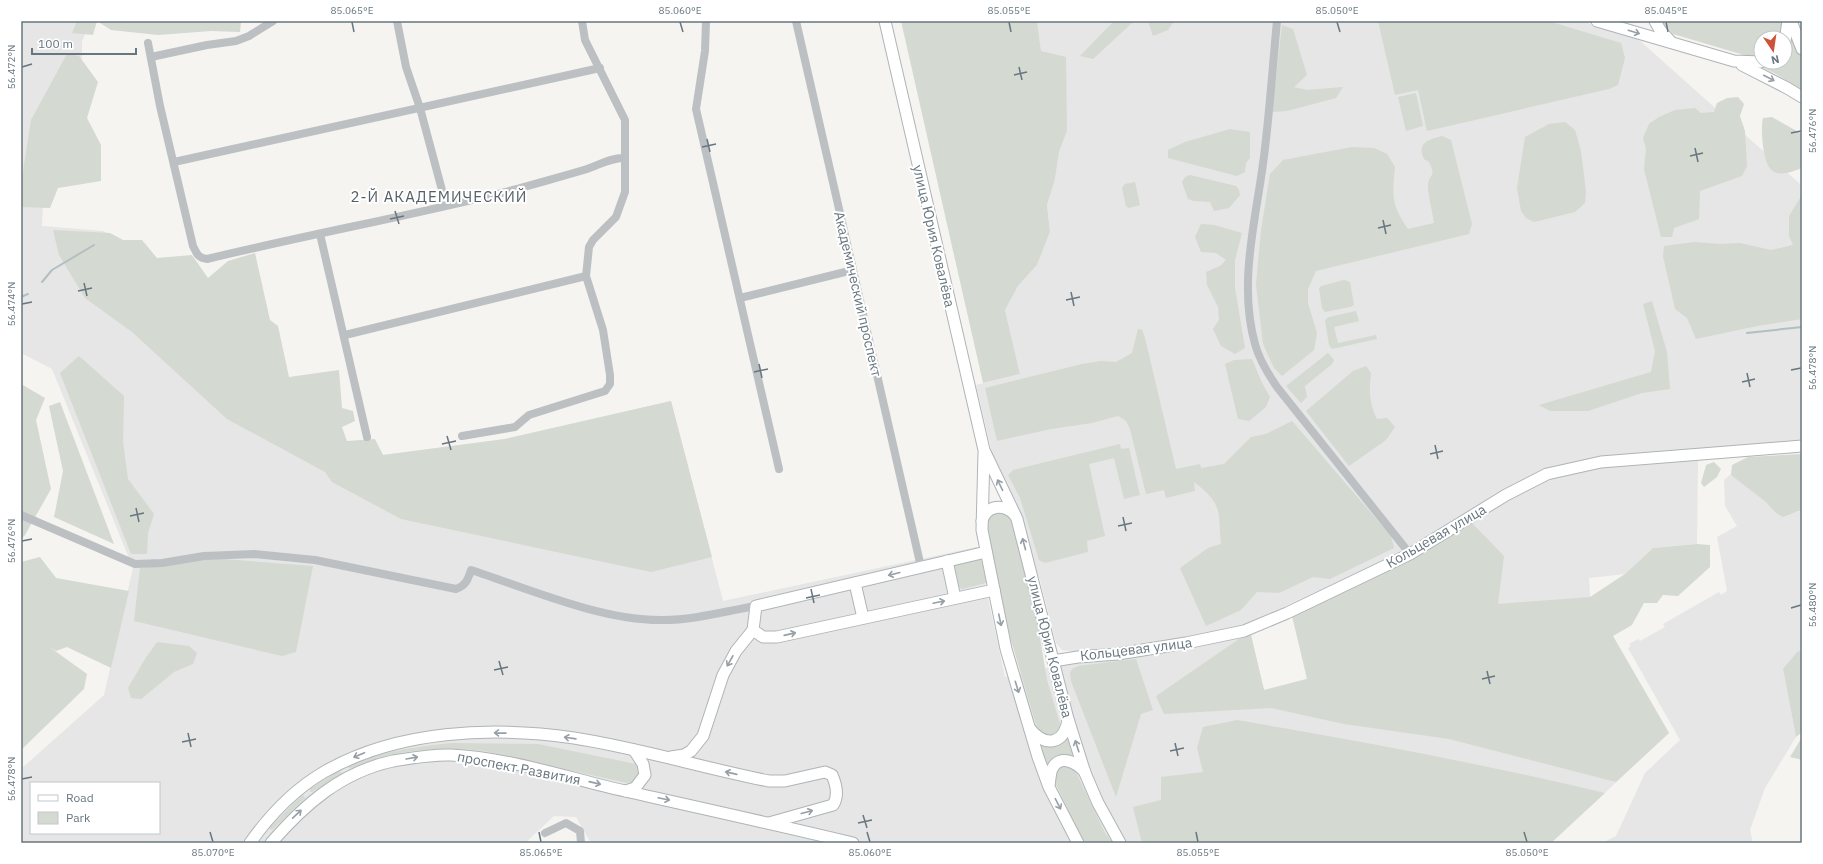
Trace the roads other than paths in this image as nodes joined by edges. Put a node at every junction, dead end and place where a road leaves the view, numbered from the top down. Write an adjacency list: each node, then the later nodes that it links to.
1 (273, 21): 14 (street)
2 (397, 21): 19 (street)
3 (582, 21): 17 (street)
4 (706, 21): 26 (street)
5 (796, 21): 24 (street, Академический проспект)
6 (885, 21): 31 (street, улица Юрия Ковалёва)
7 (1277, 21): 37 (street)
8 (1597, 21): 12 (street, one-way to 12)
9 (1655, 21): 12 (street)
10 (1791, 21): 13 (street)
11 (148, 43): 14 (street)
12 (1671, 43): 15 (street)
13 (1802, 49)
14 (151, 57): 21 (street)
15 (1734, 61): 16 (street); 18 (street, one-way to 18)
16 (1753, 62)
17 (600, 68): 19 (street); 20 (street)
18 (1802, 97)
19 (420, 108): 21 (street); 22 (street)
20 (624, 158): 22 (street); 25 (street)
21 (174, 162): 23 (street)
22 (446, 205): 23 (street)
23 (320, 234): 27 (street)
24 (853, 270): 26 (street); 39 (street, Академический проспект)
25 (586, 276): 27 (street); 28 (street)
26 (740, 298): 32 (street)
27 (345, 335): 29 (street)
28 (462, 436)
29 (367, 437)
30 (1802, 446): 37 (street, Кольцевая улица)
31 (984, 450): 34 (street, улица Юрия Ковалёва, one-way to 31); 35 (street, улица Юрия Ковалёва)
32 (779, 469)
33 (21, 515): 43 (street)
34 (1017, 519): 35 (street); 46 (street, улица Юрия Ковалёва, one-way to 34)
35 (981, 522): 36 (street, улица Юрия Ковалёва)
36 (986, 552): 38 (street); 41 (street, улица Юрия Ковалёва)
37 (1410, 554): 46 (street, Кольцевая улица)
38 (947, 561): 39 (street); 42 (street)
39 (921, 567): 40 (street, one-way to 40)
40 (855, 584): 43 (street); 44 (street)
41 (994, 590): 42 (street); 48 (street, улица Юрия Ковалёва, one-way to 48)
42 (955, 598): 44 (street, one-way to 42)
43 (756, 606): 45 (street)
44 (863, 618): 45 (street, one-way to 44)
45 (753, 630): 50 (street, one-way to 50)
46 (1053, 662): 47 (street, улица Юрия Ковалёва)
47 (1068, 719): 48 (street); 52 (street, улица Юрия Ковалёва, one-way to 47)
48 (1030, 729): 55 (street, улица Юрия Ковалёва)
49 (634, 750): 50 (street, проспект Развития); 51 (street, проспект Развития, one-way to 51); 56 (street)
50 (663, 757): 58 (street, проспект Развития, one-way to 50)
51 (341, 763): 53 (street); 54 (street, проспект Развития)
52 (1085, 773): 55 (street); 65 (street, улица Юрия Ковалёва)
53 (349, 778): 56 (street, проспект Развития, one-way to 56); 57 (street, проспект Развития)
54 (302, 787): 57 (street); 60 (street, проспект Развития)
55 (1049, 787): 64 (street, улица Юрия Ковалёва, one-way to 64)
56 (626, 791): 58 (street, проспект Развития, one-way to 58)
57 (312, 800): 61 (street, проспект Развития, one-way to 57)
58 (769, 823): 63 (street, проспект Развития)
59 (545, 833): 62 (street)
60 (250, 843)
61 (271, 843)
62 (581, 843)
63 (853, 843)
64 (1078, 843)
65 (1120, 843)

